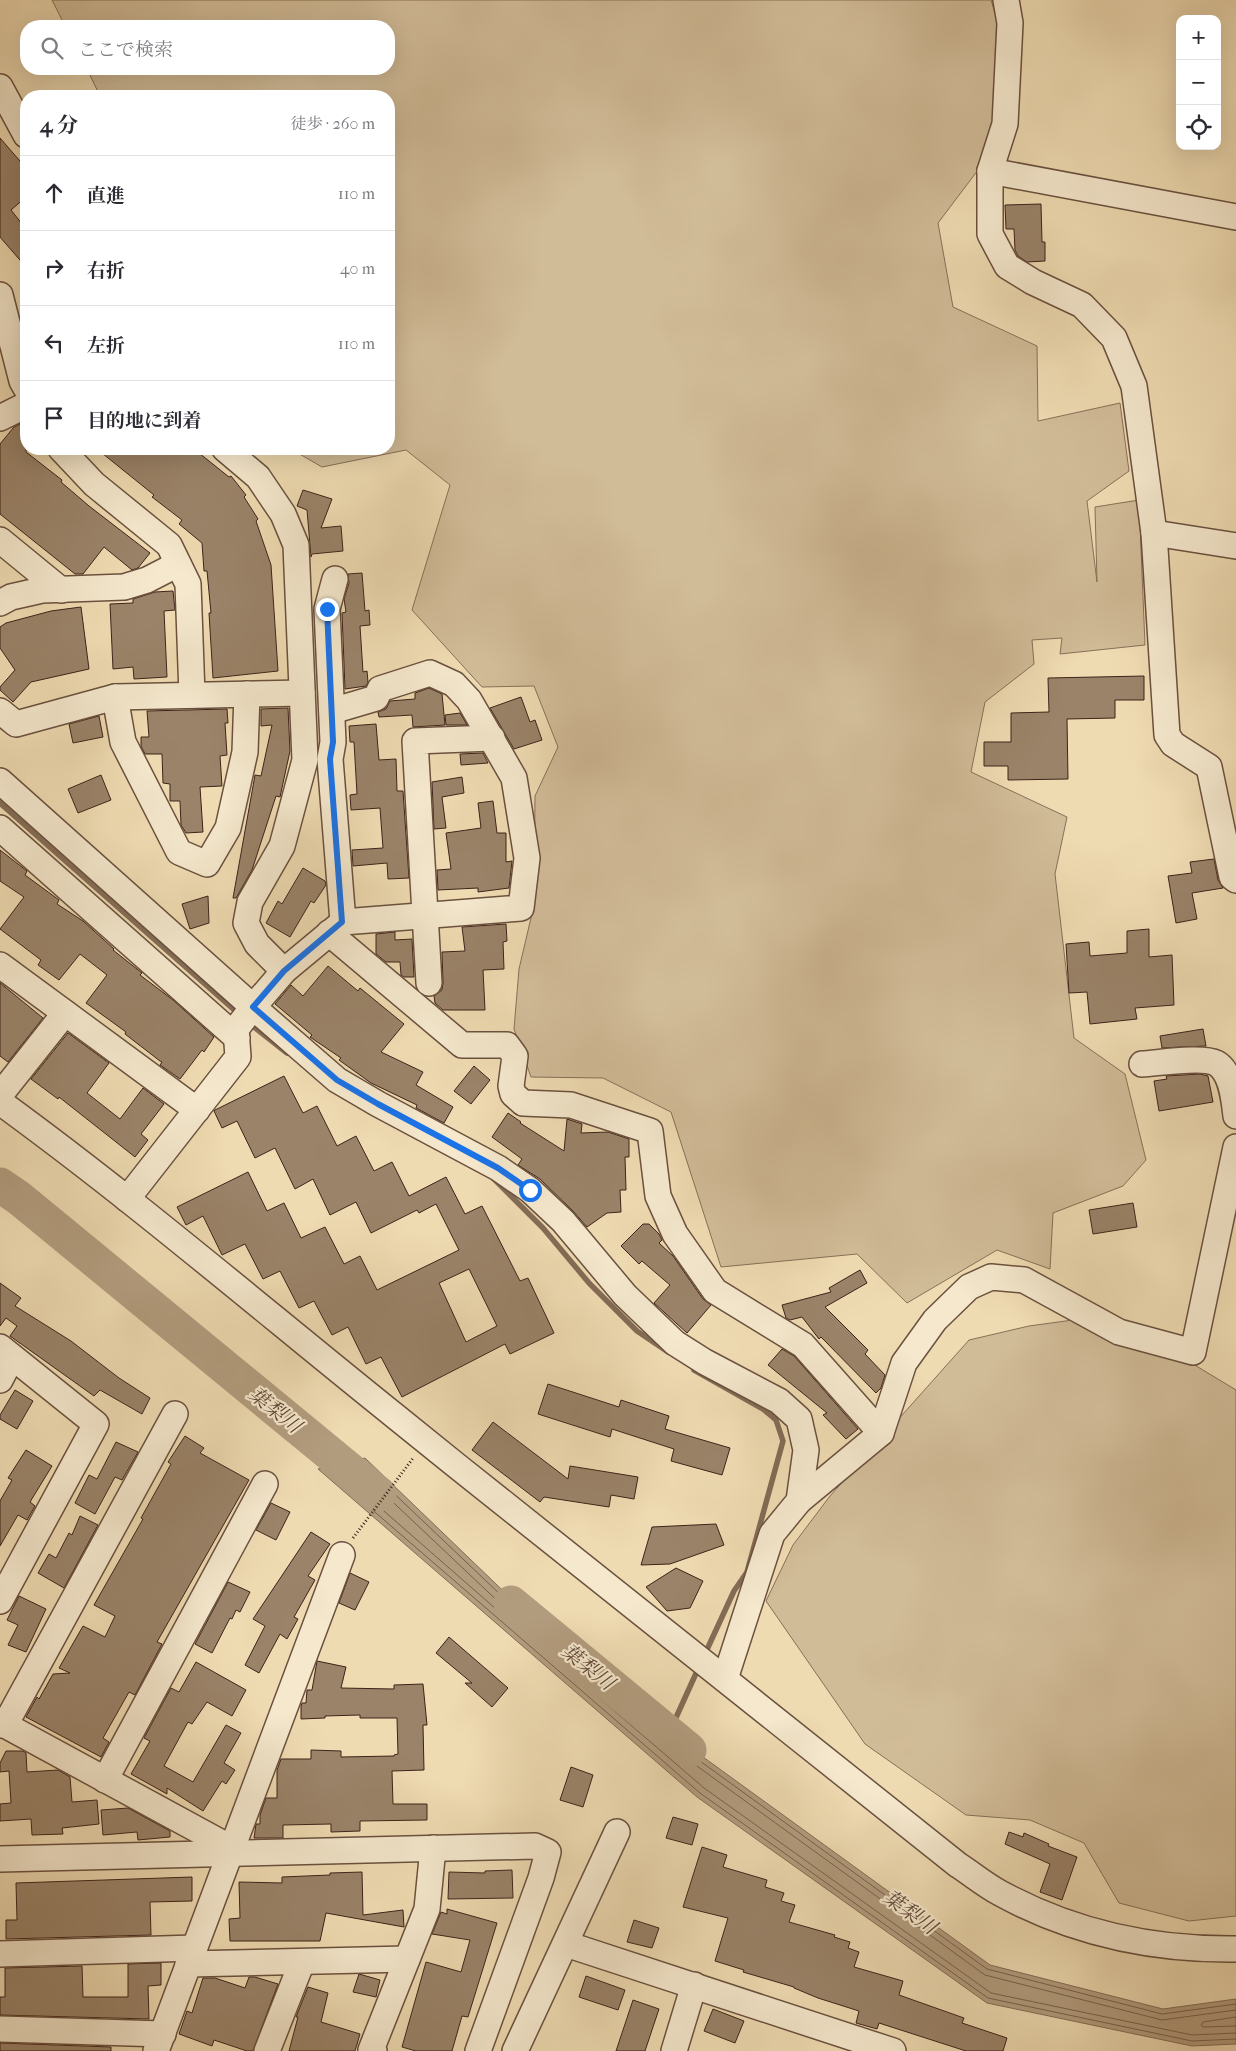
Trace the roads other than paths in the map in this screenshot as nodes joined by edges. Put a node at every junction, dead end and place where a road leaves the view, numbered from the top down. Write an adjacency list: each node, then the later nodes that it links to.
1 (1006, 0): 4 (street)
2 (0, 88): 3 (street)
3 (15, 128)
4 (990, 171): 5 (street); 12 (street)
5 (1236, 218)
6 (0, 296): 7 (street)
7 (20, 373)
8 (20, 408): 9 (street)
9 (0, 418)
10 (74, 455): 15 (street)
11 (232, 455): 19 (street)
12 (1154, 533): 14 (street); 28 (street)
13 (0, 540): 17 (street)
14 (1236, 546)
15 (178, 564): 17 (street); 21 (street)
16 (334, 579): 24 (street)
17 (61, 590): 18 (street)
18 (0, 603)
19 (302, 693): 20 (street); 32 (street)
20 (247, 694): 21 (street); 22 (street)
21 (192, 695): 22 (street)
22 (115, 697): 23 (street)
23 (0, 711)
24 (332, 711): 25 (street); 30 (street)
25 (492, 738): 29 (street); 29 (street)
26 (0, 781): 34 (street)
27 (0, 828): 36 (street)
28 (1236, 880)
29 (425, 916): 30 (street); 33 (street)
30 (336, 928): 32 (street); 47 (street)
31 (0, 965): 35 (street)
32 (284, 971): 34 (street)
33 (429, 983)
34 (253, 1007): 36 (street); 49 (street)
35 (65, 1013): 38 (street); 40 (street)
36 (237, 1038): 40 (street)
37 (1142, 1064): 41 (street)
38 (0, 1095)
39 (0, 1102): 43 (street)
40 (196, 1110): 43 (street)
41 (1236, 1116)
42 (1236, 1148): 47 (street)
43 (127, 1199): 52 (street)
44 (6, 1352): 45 (street); 51 (street)
45 (0, 1380)
46 (175, 1414): 53 (street)
47 (881, 1433): 49 (street)
48 (265, 1484): 54 (street)
49 (799, 1501): 52 (street)
50 (344, 1550): 57 (street)
51 (0, 1601)
52 (725, 1679): 60 (street)
53 (2, 1725): 54 (street)
54 (106, 1780): 57 (street)
55 (617, 1832): 59 (street)
56 (433, 1848): 57 (street); 63 (street); 70 (street)
57 (230, 1851): 58 (street); 62 (street)
58 (0, 1859)
59 (566, 1944): 65 (street); 71 (street)
60 (1236, 1949)
61 (0, 1954): 62 (street)
62 (191, 1956): 64 (street); 67 (street)
63 (407, 1959): 64 (street); 69 (street)
64 (302, 1962): 68 (street)
65 (694, 1985): 72 (street); 73 (street)
66 (0, 2029): 67 (street)
67 (160, 2043)
68 (267, 2051)
69 (372, 2051)
70 (478, 2051)
71 (515, 2051)
72 (674, 2051)
73 (893, 2051)

